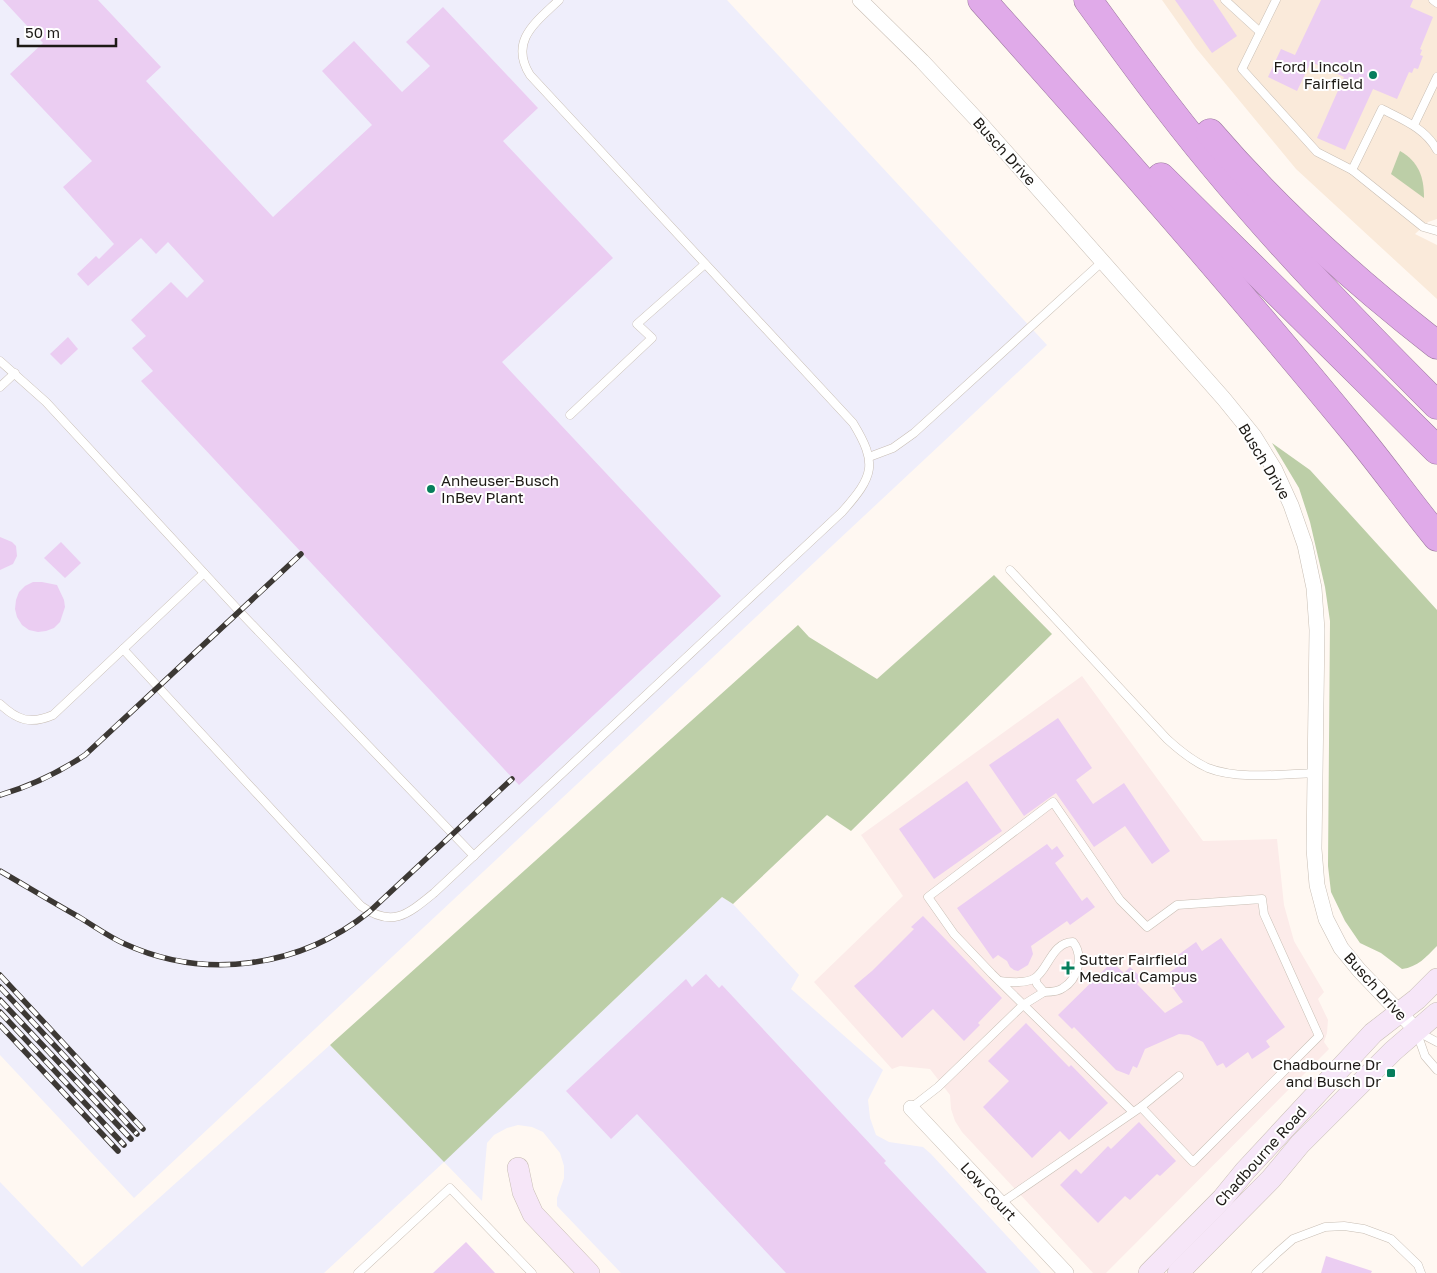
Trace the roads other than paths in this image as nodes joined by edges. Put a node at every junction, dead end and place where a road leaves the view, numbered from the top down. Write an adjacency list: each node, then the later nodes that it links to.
1 (559, 0): 17 (lane)
2 (860, 0): 16 (street, Busch Drive)
3 (983, 0): 24 (highway); 26 (highway)
4 (1088, 0): 22 (highway)
5 (1097, 0): 18 (highway)
6 (1225, 0): 10 (lane)
7 (1276, 0): 10 (lane)
8 (1433, 0): 9 (lane)
9 (1437, 3)
10 (1260, 32): 14 (lane)
11 (1437, 77): 12 (lane)
12 (1414, 125): 13 (lane); 14 (lane)
13 (1437, 150)
14 (1352, 170): 15 (lane)
15 (1437, 231)
16 (1102, 260): 25 (lane); 31 (street, Busch Drive)
17 (705, 264): 23 (lane); 25 (lane)
18 (1437, 345)
19 (0, 361): 20 (lane)
20 (14, 373): 21 (lane); 28 (lane)
21 (0, 387)
22 (1437, 405)
23 (570, 415)
24 (1437, 450)
25 (869, 457): 32 (lane)
26 (1437, 538)
27 (1010, 570): 31 (lane)
28 (204, 573): 29 (lane); 32 (lane)
29 (123, 650): 30 (lane); 32 (lane)
30 (0, 704)
31 (1315, 773): 38 (street, Busch Drive)
32 (474, 856)
33 (1035, 978): 35 (lane); 36 (lane); 36 (lane)
34 (1437, 979): 38 (main road, Chadbourne Road)
35 (1000, 981): 37 (lane); 44 (lane)
36 (1044, 992): 37 (lane)
37 (1023, 1005): 45 (lane); 46 (lane)
38 (1400, 1013): 40 (street, Busch Drive); 53 (main road, Chadbourne Road)
39 (1437, 1013): 40 (main road, Chadbourne Road)
40 (1417, 1031): 41 (lane); 42 (lane); 54 (main road, Chadbourne Road)
41 (1437, 1042)
42 (1437, 1070)
43 (1179, 1076): 44 (lane)
44 (1141, 1107): 46 (lane)
45 (911, 1108): 48 (street, Low Court)
46 (1133, 1112): 48 (lane)
47 (518, 1168): 51 (main road)
48 (1001, 1204): 52 (street, Low Court)
49 (358, 1273): 50 (lane)
50 (532, 1273)
51 (590, 1273)
52 (1066, 1273)
53 (1149, 1273)
54 (1178, 1273)
55 (1256, 1273): 56 (lane)
56 (1421, 1273)

